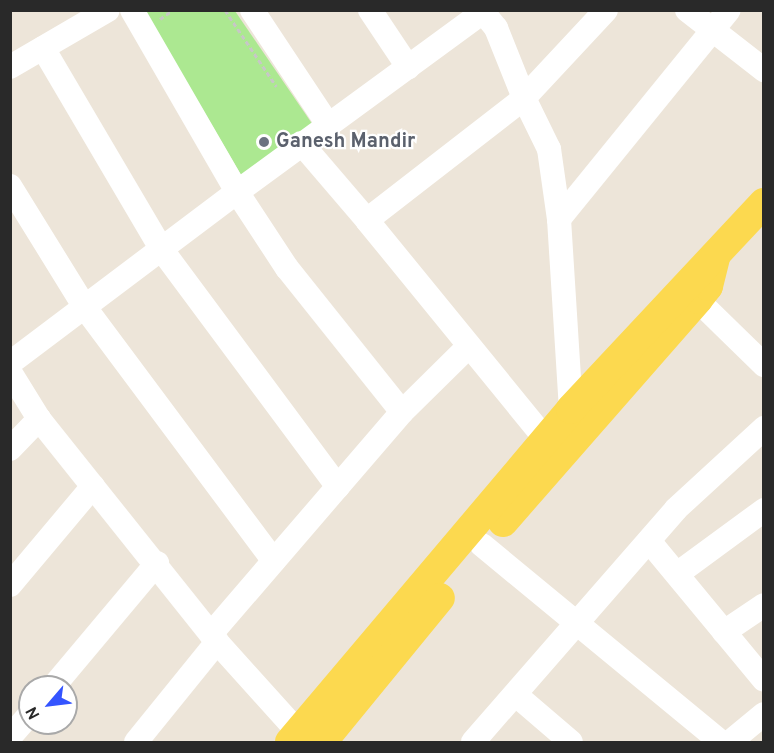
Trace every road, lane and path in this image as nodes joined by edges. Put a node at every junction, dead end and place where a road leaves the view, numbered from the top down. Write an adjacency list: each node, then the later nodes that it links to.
1 (108, 10): 11 (street)
2 (132, 10): 20 (street)
3 (225, 10): 15 (path)
4 (252, 10): 17 (street)
5 (370, 10): 13 (street)
6 (606, 10): 16 (street)
7 (687, 10): 10 (street)
8 (729, 10): 10 (street)
9 (483, 11): 13 (street); 16 (street)
10 (713, 32): 14 (street); 22 (street)
11 (43, 48): 12 (street); 24 (street)
12 (10, 67)
13 (408, 67): 17 (street)
14 (764, 70)
15 (279, 89)
16 (524, 98): 22 (street); 23 (street)
17 (327, 123): 18 (street)
18 (301, 143): 20 (street); 23 (street)
19 (10, 186): 26 (street)
20 (237, 192): 24 (street); 32 (street)
21 (764, 202): 25 (main road)
22 (560, 219): 31 (street)
23 (367, 220): 27 (street)
24 (162, 250): 26 (street); 38 (street)
25 (690, 292): 29 (street); 31 (main road); 36 (main road)
26 (86, 309): 28 (street); 42 (street)
27 (467, 348): 32 (street); 36 (street)
28 (10, 363)
29 (764, 365)
30 (10, 372): 33 (street)
31 (571, 409): 36 (main road)
32 (402, 412): 38 (street)
33 (39, 419): 35 (street); 37 (street)
34 (764, 428): 40 (street)
35 (10, 450)
36 (553, 450): 41 (main road); 54 (main road)
37 (93, 486): 43 (street); 45 (street)
38 (338, 487): 42 (street)
39 (764, 510): 44 (street)
40 (649, 541): 44 (street); 47 (street)
41 (482, 545): 47 (street); 54 (main road)
42 (274, 561): 49 (street)
43 (156, 563): 49 (street); 50 (street)
44 (677, 574): 48 (street)
45 (10, 585)
46 (764, 606): 48 (street)
47 (579, 622): 52 (street); 58 (street)
48 (724, 632): 51 (street)
49 (214, 638): 54 (street); 55 (street)
50 (63, 675)
51 (764, 680)
52 (516, 695): 56 (street); 57 (street)
53 (764, 714): 59 (street)
54 (304, 740)
55 (135, 742)
56 (473, 742)
57 (571, 742)
58 (721, 742)
59 (730, 742)

